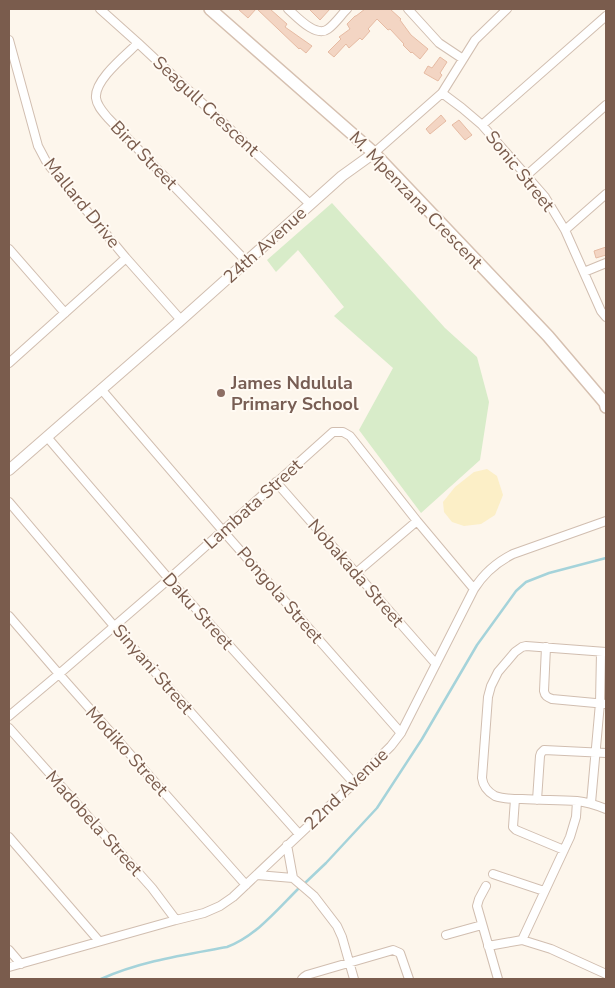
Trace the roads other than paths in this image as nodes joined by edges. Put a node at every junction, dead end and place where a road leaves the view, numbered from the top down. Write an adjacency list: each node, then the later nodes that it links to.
1 (100, 9): 9 (street, Seagull Crescent)
2 (210, 9): 14 (main road, M. Mpenzana Crescent)
3 (288, 9): 4 (street)
4 (347, 9)
5 (408, 9): 10 (street)
6 (502, 10): 10 (street, 24th Avenue)
7 (606, 16): 13 (street)
8 (9, 40): 20 (street, Mallard Drive)
9 (138, 42): 17 (street, Seagull Crescent); 21 (street, Bird Street)
10 (463, 59): 11 (street, 24th Avenue)
11 (442, 94): 13 (street, Sonic Street); 14 (street, 24th Avenue)
12 (606, 105): 15 (street)
13 (482, 125): 15 (street, Sonic Street)
14 (374, 153): 17 (street, 24th Avenue); 29 (main road, M. Mpenzana Crescent)
15 (527, 175): 18 (street, Sonic Street)
16 (606, 194): 18 (street)
17 (310, 204): 21 (street, 24th Avenue)
18 (565, 230): 23 (street, Sonic Street)
19 (10, 253): 24 (street)
20 (126, 258): 24 (street); 26 (street, Mallard Drive)
21 (246, 261): 26 (street, 24th Avenue)
22 (606, 264): 23 (street)
23 (584, 272): 25 (street, Sonic Street)
24 (65, 313): 27 (street)
25 (606, 317)
26 (181, 320): 28 (street, 24th Avenue)
27 (9, 363)
28 (101, 389): 30 (street, 24th Avenue); 36 (street, Pongola Street)
29 (606, 407)
30 (47, 436): 31 (street, 24th Avenue); 38 (street, Daku Street)
31 (9, 470)
32 (276, 482): 35 (street, Lambata Street); 36 (street, Lambata Street); 37 (street, Nobakada Street)
33 (9, 502): 41 (street, Sinyani Street)
34 (606, 521): 39 (street, 22nd Avenue)
35 (417, 522): 37 (street); 39 (street, Lambata Street)
36 (223, 531): 38 (street, Lambata Street); 49 (street, Pongola Street)
37 (356, 572): 44 (street, Nobakada Street)
38 (169, 579): 41 (street, Lambata Street); 52 (street, Daku Street)
39 (474, 589): 44 (street, 22nd Avenue)
40 (9, 616): 45 (street, Modiko Street)
41 (114, 626): 45 (street, Lambata Street); 58 (street, Sinyani Street)
42 (546, 647): 43 (street); 46 (street); 53 (street)
43 (604, 652): 46 (street)
44 (436, 664): 49 (street, 22nd Avenue)
45 (59, 674): 47 (street, Lambata Street); 65 (street, Modiko Street)
46 (603, 703): 50 (street)
47 (9, 716)
48 (9, 728): 68 (street, Madobela Street)
49 (401, 733): 52 (street, 22nd Avenue)
50 (596, 752): 51 (street); 54 (street); 56 (street)
51 (606, 753)
52 (354, 783): 58 (street, 22nd Avenue)
53 (515, 799): 54 (street); 61 (street)
54 (537, 800): 55 (street)
55 (577, 801): 56 (street); 61 (street)
56 (591, 803): 57 (street)
57 (606, 809)
58 (299, 834): 60 (street, 22nd Avenue)
59 (9, 837): 72 (street)
60 (287, 845): 63 (street, 22nd Avenue); 64 (street)
61 (564, 850): 67 (street)
62 (493, 874): 67 (street)
63 (257, 875): 64 (street); 65 (street, 22nd Avenue)
64 (293, 878): 75 (street)
65 (246, 886): 68 (street, 22nd Avenue)
66 (486, 886): 69 (street)
67 (544, 891): 71 (street)
68 (176, 920): 72 (street, 22nd Avenue)
69 (482, 925): 70 (street); 73 (street)
70 (446, 935)
71 (522, 940): 73 (street); 78 (street)
72 (99, 941): 76 (street, 22nd Avenue)
73 (488, 946): 82 (street)
74 (9, 950): 76 (street)
75 (349, 963): 79 (street); 80 (street); 81 (street)
76 (21, 964): 77 (street, 22nd Avenue)
77 (9, 967)
78 (606, 974)
79 (302, 979)
80 (354, 979)
81 (409, 979)
82 (495, 979)

